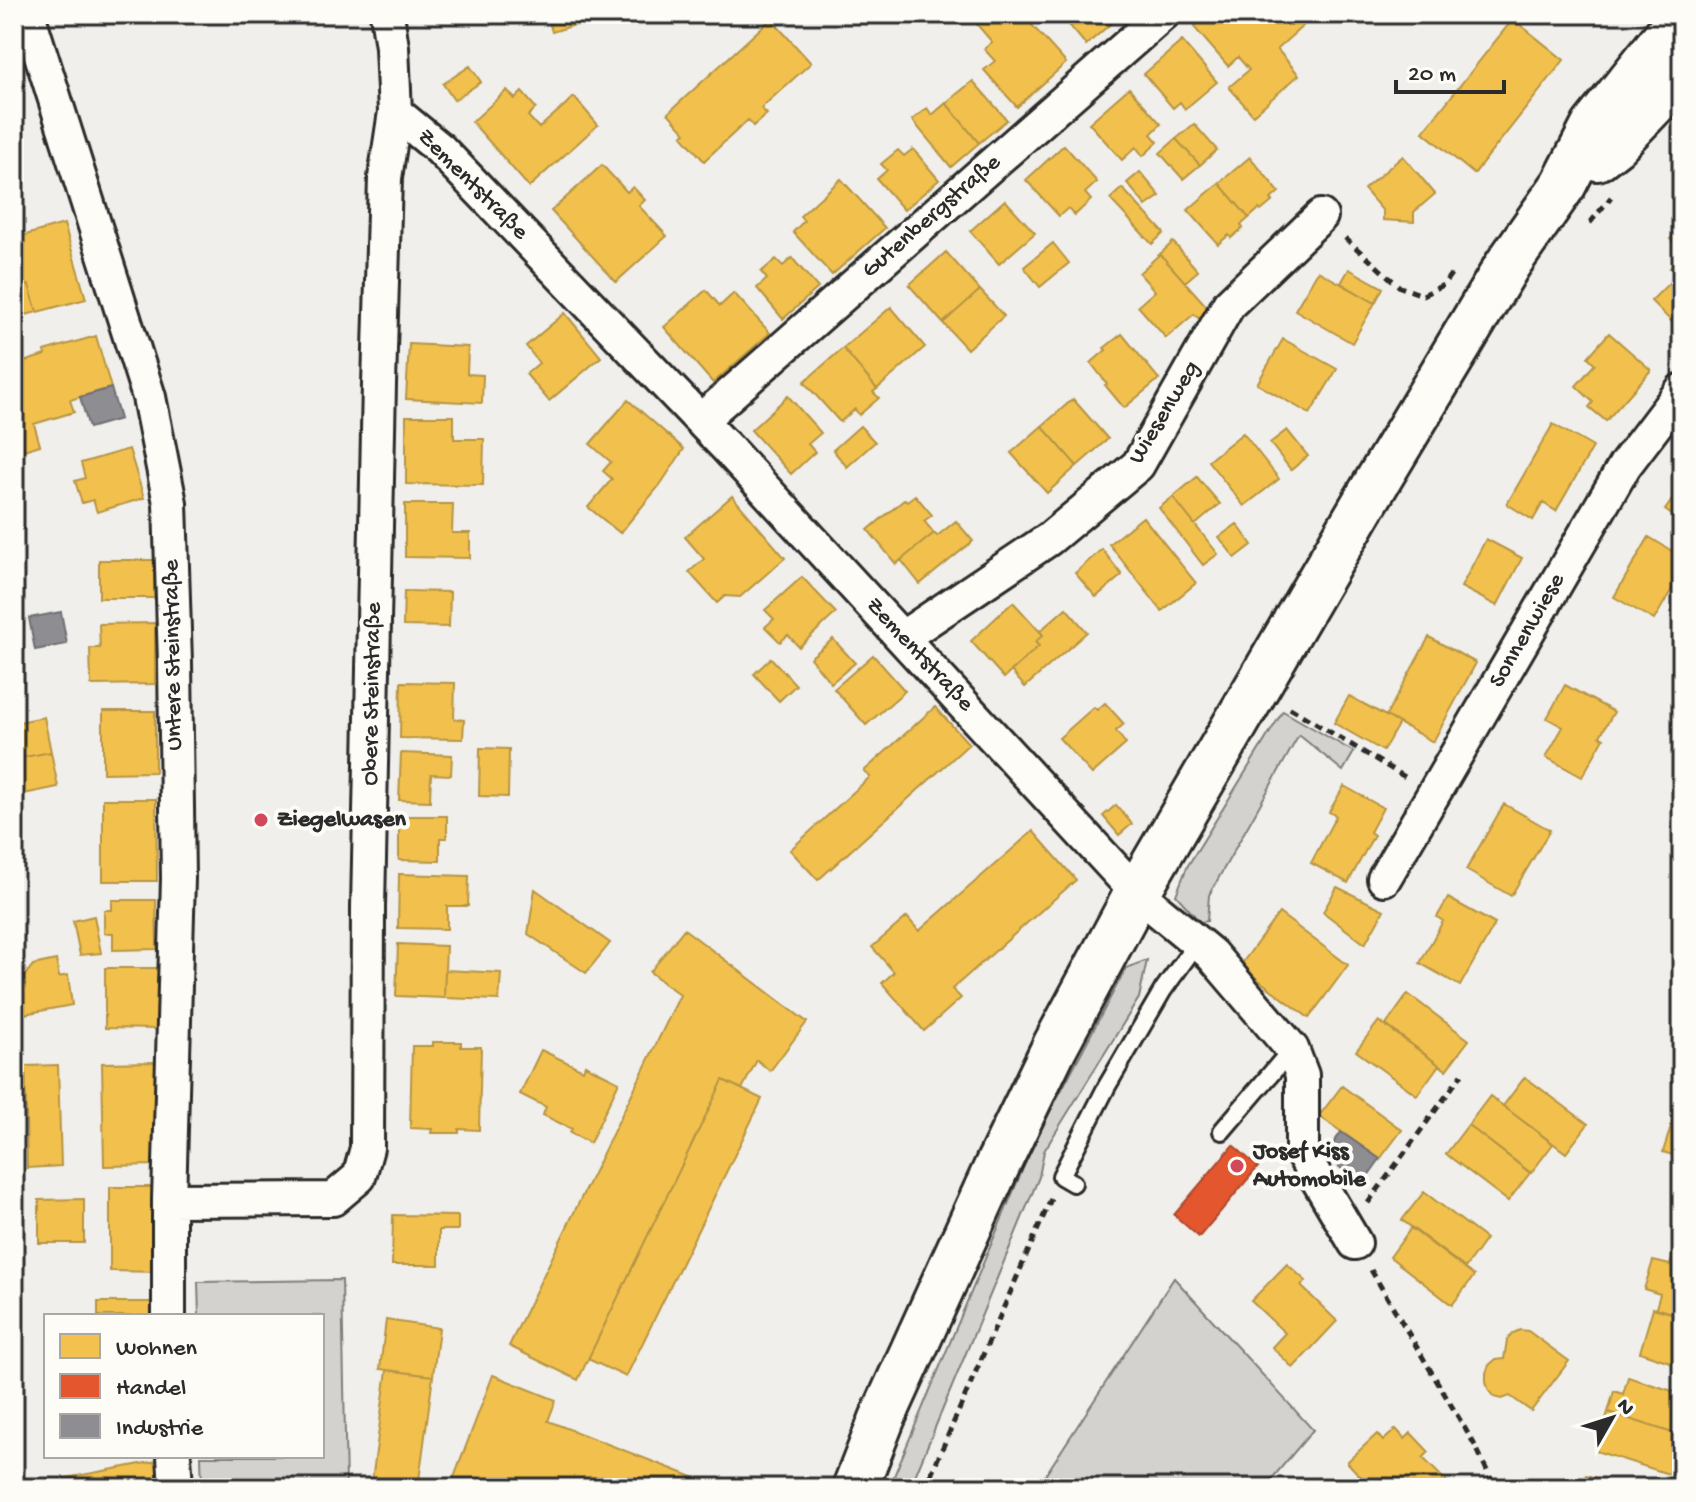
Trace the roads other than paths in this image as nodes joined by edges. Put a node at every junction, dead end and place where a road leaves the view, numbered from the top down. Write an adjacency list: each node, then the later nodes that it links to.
1 (28, 14): 18 (street, Untere Steinstraße)
2 (387, 14): 6 (street, Obere Steinstraße)
3 (1163, 14): 10 (street, Gutenbergstraße)
4 (1682, 16): 7 (main road)
5 (1682, 74): 7 (main road)
6 (395, 112): 10 (street, Zementstraße); 18 (street, Obere Steinstraße)
7 (1564, 184): 13 (main road)
8 (1321, 216): 11 (street, Wiesenweg)
9 (1682, 390): 12 (street, Sonnenwiese)
10 (701, 420): 11 (street, Zementstraße)
11 (903, 637): 13 (street, Zementstraße)
12 (1384, 879)
13 (1137, 893): 14 (street, Zementstraße); 23 (main road)
14 (1197, 943): 15 (street, Zementstraße); 17 (lane)
15 (1292, 1049): 16 (lane); 19 (street, Zementstraße)
16 (1222, 1131)
17 (1067, 1180)
18 (169, 1200): 20 (street, Untere Steinstraße)
19 (1351, 1235)
20 (169, 1314)
21 (174, 1458): 22 (street)
22 (176, 1488)
23 (855, 1488)

